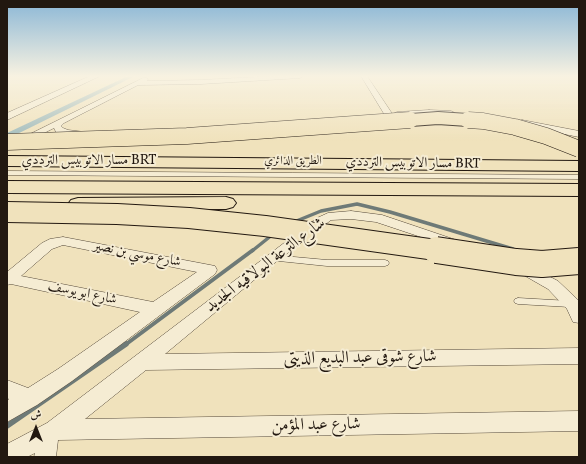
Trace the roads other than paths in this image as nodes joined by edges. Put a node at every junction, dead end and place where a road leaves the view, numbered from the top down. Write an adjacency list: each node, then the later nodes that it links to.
1 (49, 98): 5 (street)
2 (109, 98): 6 (street)
3 (378, 98): 4 (street)
4 (389, 115): 6 (street); 7 (street)
5 (7, 117)
6 (61, 121): 9 (street)
7 (579, 134)
8 (579, 149): 9 (highway, bridge)
9 (10, 155): 10 (highway, الطريق الدائري); 11 (lane, مسار الاتوبيس الترددي BRT)
10 (579, 166)
11 (579, 177)
12 (7, 187): 13 (highway, الطريق الدائري)
13 (351, 189): 14 (highway, الطريق الدائري); 15 (highway)
14 (579, 190)
15 (7, 204)
16 (7, 212): 18 (highway, bridge)
17 (272, 258): 19 (lane); 23 (street, شارع الترعة البولاقيه الجديد); 26 (street, شارع الترعة البولاقيه الجديد)
18 (579, 261)
19 (385, 263)
20 (210, 270): 21 (street, شارع موسي بن نصير); 24 (street, شارع الترعة البولاقيه الجديد)
21 (8, 279): 24 (street, شارع ابو يوسف)
22 (518, 301): 23 (lane, شارع الترعة البولاقيه الجديد)
23 (577, 309)
24 (155, 310): 28 (street, شارع الترعة البولاقيه الجديد)
25 (579, 356): 26 (street, شارع شوقى عبد البديع الذيتى)
26 (142, 362): 31 (street, شارع الترعة البولاقيه الجديد)
27 (7, 389): 28 (street)
28 (30, 398): 29 (street, شارع الترعة البولاقيه الجديد)
29 (7, 412)
30 (579, 421): 31 (street, شارع عبد المؤمن)
31 (51, 431): 32 (street, شارع الترعة البولاقيه الجديد); 33 (street)
32 (7, 456)
33 (45, 457)

